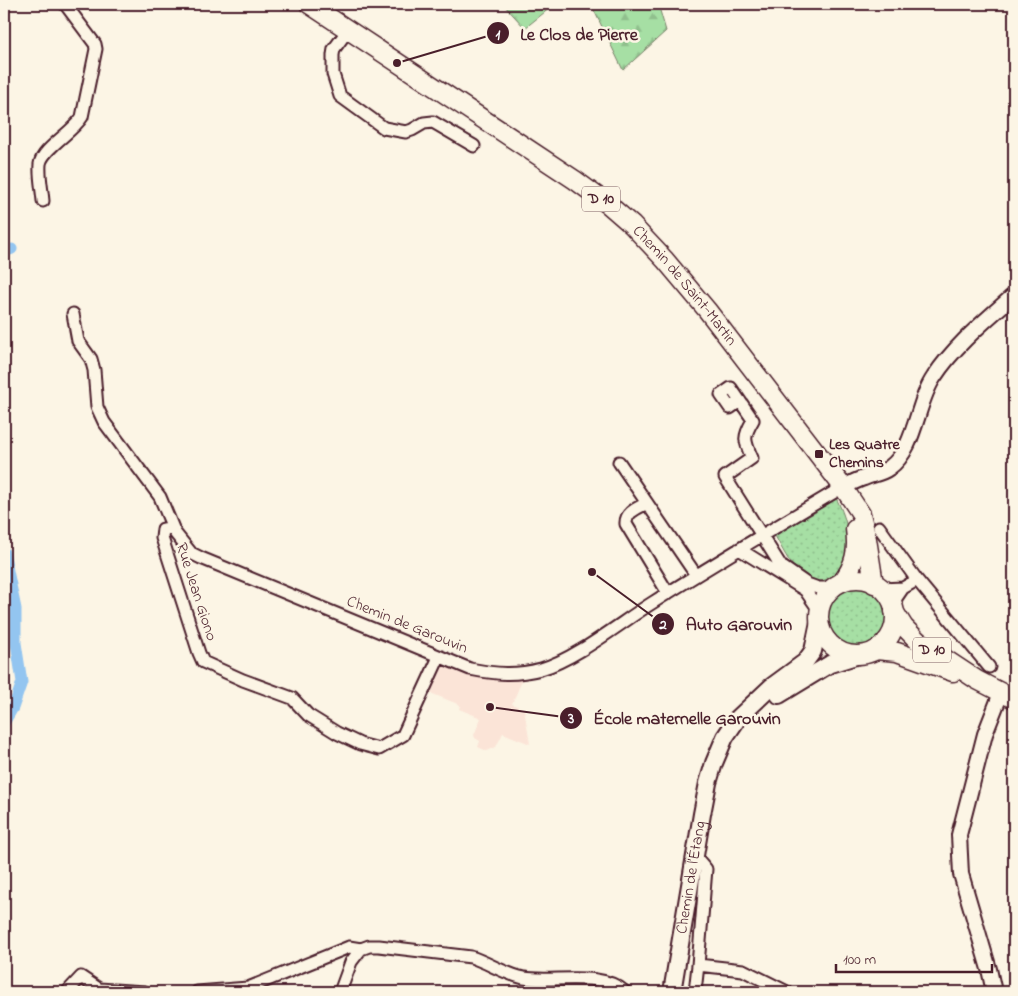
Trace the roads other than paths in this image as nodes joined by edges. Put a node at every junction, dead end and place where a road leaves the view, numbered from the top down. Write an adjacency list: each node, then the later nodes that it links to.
1 (64, 4): 5 (street)
2 (308, 4): 3 (main road, Chemin de Saint-Martin / D 10)
3 (348, 30): 4 (street); 10 (main road, Chemin de Saint-Martin / D 10)
4 (474, 146)
5 (43, 201)
6 (1014, 295): 10 (street)
7 (73, 314): 12 (street, Chemin de Garouvin)
8 (740, 401): 14 (street)
9 (619, 462): 11 (street)
10 (845, 491): 14 (street, Chemin de Garouvin); 18 (main road, D 10); 19 (main road, D 10)
11 (647, 503): 16 (street); 21 (street)
12 (172, 527): 25 (street, Chemin de Garouvin); 25 (street, Rue Jean Giono)
13 (879, 527): 17 (street)
14 (762, 535): 15 (street, Chemin de Garouvin); 18 (street)
15 (739, 549): 16 (street, Chemin de Garouvin); 23 (street)
16 (696, 575): 21 (street, Chemin de Garouvin)
17 (917, 580): 20 (street); 26 (street)
18 (837, 585): 19 (main road); 23 (main road)
19 (878, 586): 20 (street); 22 (main road)
20 (903, 588): 22 (street)
21 (668, 592): 25 (street, Chemin de Garouvin)
22 (893, 608): 24 (main road); 27 (main road, D 10)
23 (819, 616): 24 (main road); 29 (main road, Chemin de l’Étang)
24 (869, 652): 27 (main road, D 10); 29 (main road, Chemin de l’Étang)
25 (439, 657)
26 (989, 667)
27 (977, 680): 28 (main road, D 10)
28 (1008, 696): 41 (street)
29 (714, 763): 30 (main road, Chemin de l’Étang)
30 (695, 856): 32 (street); 38 (main road, Chemin de l’Étang)
31 (361, 949): 35 (street); 36 (street); 37 (street)
32 (698, 965): 39 (street); 40 (street)
33 (67, 992): 34 (street)
34 (145, 992)
35 (197, 992)
36 (340, 992)
37 (625, 992)
38 (672, 992)
39 (695, 992)
40 (787, 992)
41 (994, 992)

